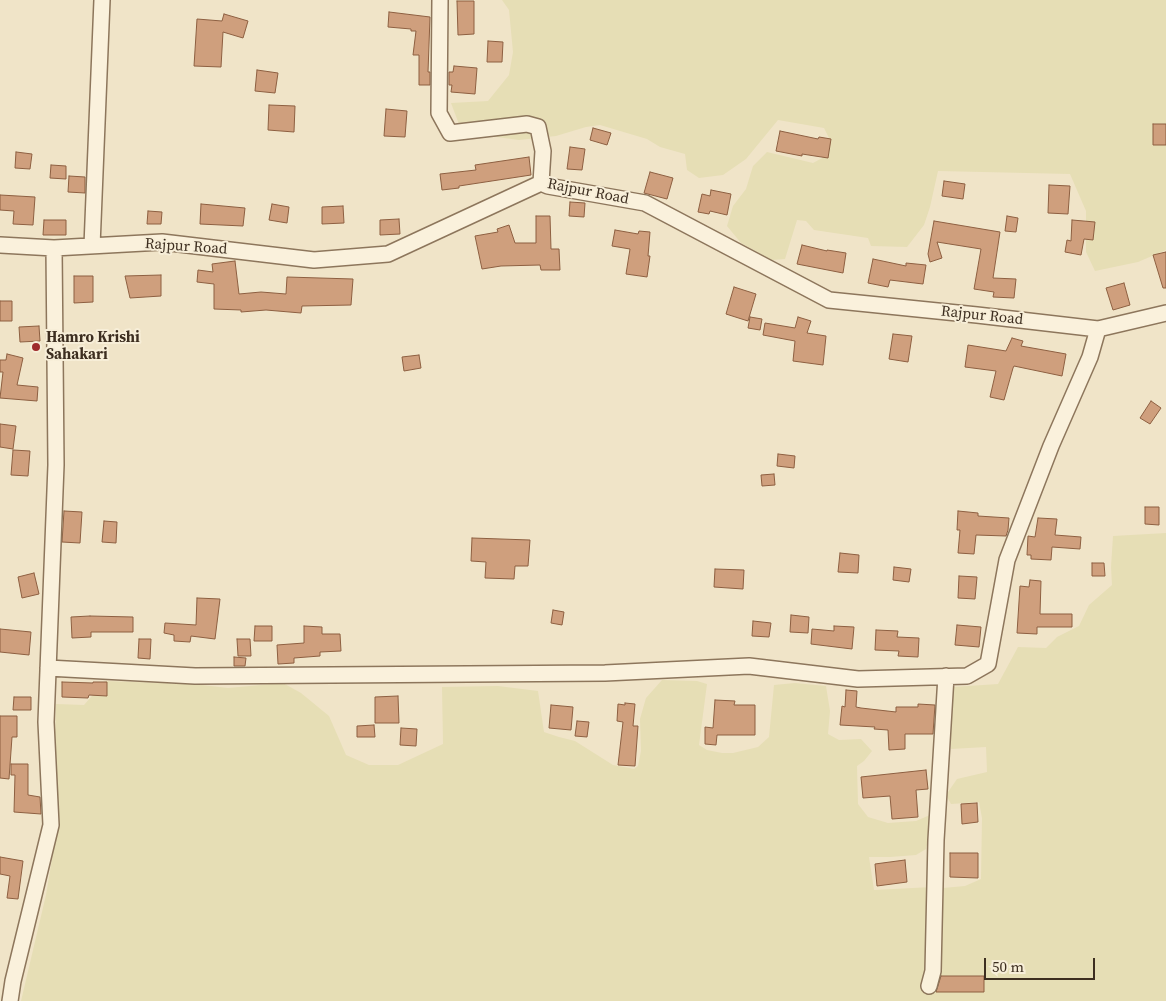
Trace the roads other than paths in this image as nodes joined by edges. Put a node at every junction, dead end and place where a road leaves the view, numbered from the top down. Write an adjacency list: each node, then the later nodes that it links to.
1 (102, 0): 5 (street)
2 (440, 0): 3 (street)
3 (540, 183): 5 (street, Rajpur Road); 8 (street, Rajpur Road)
4 (0, 245): 6 (street, Rajpur Road)
5 (92, 246): 6 (street, Rajpur Road)
6 (54, 248): 9 (street)
7 (1166, 313): 8 (street, Rajpur Road)
8 (1098, 330): 10 (street)
9 (48, 668): 10 (street); 12 (street)
10 (946, 676): 11 (street)
11 (929, 986)
12 (10, 1001)

